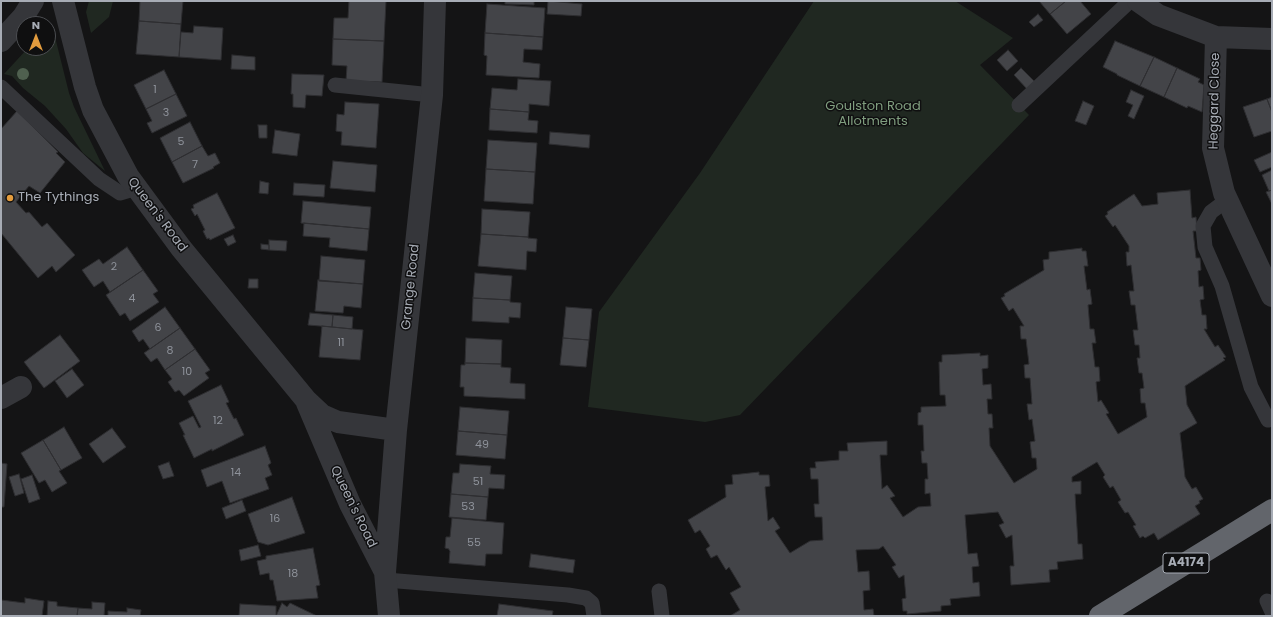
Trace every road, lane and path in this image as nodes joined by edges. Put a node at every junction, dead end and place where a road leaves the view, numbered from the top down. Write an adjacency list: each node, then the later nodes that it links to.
1 (33, 1): 8 (street)
2 (62, 1): 13 (street, Queen's Road)
3 (434, 1): 11 (street, Grange Road)
4 (1130, 1): 12 (lane)
5 (1138, 1): 6 (street)
6 (1216, 37): 7 (street); 14 (street, Heggard Close)
7 (1272, 39)
8 (1, 42)
9 (335, 85): 11 (lane)
10 (1, 87): 13 (lane)
11 (432, 95): 20 (street, Grange Road)
12 (1019, 105)
13 (137, 188): 18 (street, Queen's Road)
14 (1227, 200): 15 (street, Heggard Close); 19 (lane)
15 (1272, 296)
16 (21, 387): 17 (street)
17 (1, 398)
18 (306, 400): 20 (street, Queen's Road); 22 (street, Queen's Road)
19 (1268, 420)
20 (396, 430): 22 (street, Grange Road)
21 (1272, 510): 27 (highway, A4174)
22 (386, 576): 24 (street, Queen's Road); 25 (lane)
23 (659, 591): 26 (lane)
24 (389, 616)
25 (594, 616)
26 (662, 616)
27 (1100, 616)

